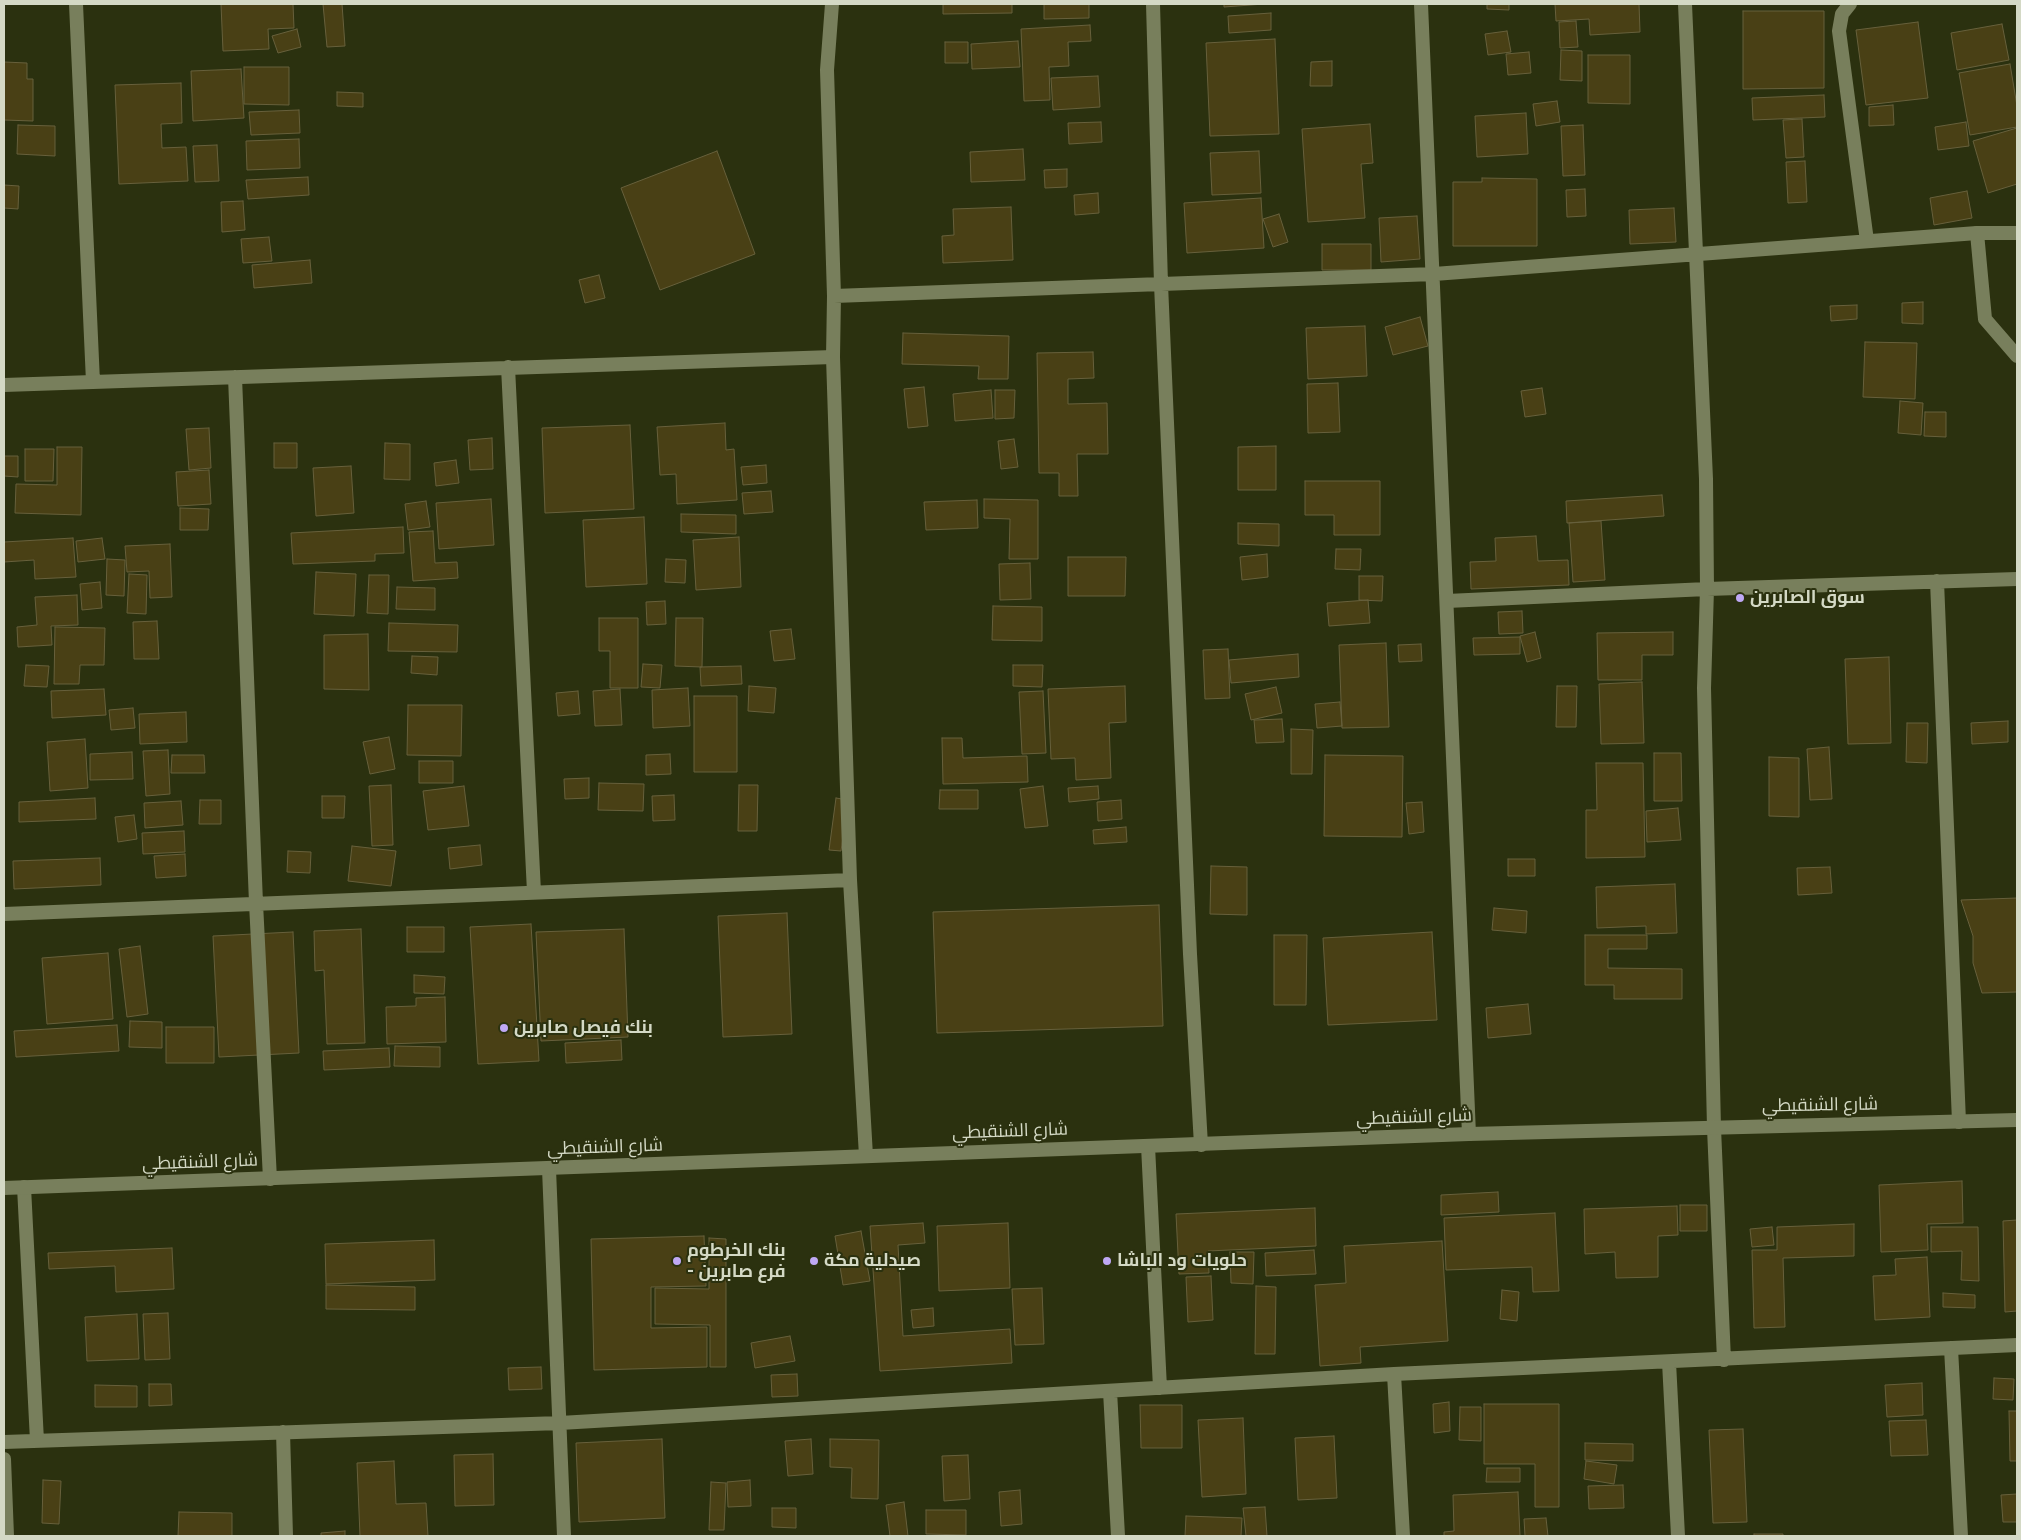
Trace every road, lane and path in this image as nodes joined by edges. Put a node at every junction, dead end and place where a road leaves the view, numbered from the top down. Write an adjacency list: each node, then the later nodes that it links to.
1 (76, 4): 18 (street)
2 (832, 4): 13 (street)
3 (1153, 4): 12 (street)
4 (1421, 4): 11 (street)
5 (1686, 4): 10 (street)
6 (1850, 4): 9 (street)
7 (2017, 232): 8 (street)
8 (1977, 233): 9 (street); 15 (street)
9 (1867, 241): 10 (street)
10 (1695, 254): 11 (street); 22 (street)
11 (1434, 274): 12 (street); 23 (street)
12 (1161, 284): 13 (street); 32 (street)
13 (834, 296): 14 (street)
14 (833, 356): 16 (street); 24 (street)
15 (2017, 356)
16 (508, 367): 17 (street); 25 (street)
17 (235, 377): 18 (street); 26 (street)
18 (93, 382): 19 (street)
19 (4, 385)
20 (2017, 579): 21 (street)
21 (1937, 581): 22 (street); 29 (street)
22 (1707, 589): 23 (street); 30 (street)
23 (1447, 601): 31 (street)
24 (850, 880): 25 (street); 34 (street)
25 (534, 892): 26 (street)
26 (256, 903): 27 (street); 36 (street)
27 (4, 914)
28 (2017, 1120): 29 (street, شارع الشنقيطي)
29 (1959, 1122): 30 (street, شارع الشنقيطي)
30 (1714, 1128): 31 (street, شارع الشنقيطي); 41 (street)
31 (1470, 1134): 32 (street, شارع الشنقيطي)
32 (1201, 1145): 33 (street, شارع الشنقيطي)
33 (1148, 1146): 34 (street, شارع الشنقيطي); 44 (street)
34 (866, 1156): 35 (street, شارع الشنقيطي)
35 (549, 1169): 36 (street, شارع الشنقيطي); 46 (street)
36 (270, 1179): 37 (street, شارع الشنقيطي)
37 (24, 1187): 38 (street, شارع الشنقيطي); 48 (street)
38 (4, 1188)
39 (2017, 1345): 40 (street)
40 (1951, 1348): 41 (street); 57 (street)
41 (1724, 1360): 42 (street)
42 (1669, 1362): 43 (street); 56 (street)
43 (1394, 1374): 44 (street); 55 (street)
44 (1160, 1388): 45 (street)
45 (1110, 1391): 46 (street); 54 (street)
46 (560, 1423): 47 (street); 53 (street)
47 (283, 1432): 48 (street); 52 (street)
48 (37, 1441): 49 (street)
49 (4, 1442)
50 (4, 1459): 51 (street)
51 (7, 1536)
52 (286, 1536)
53 (564, 1536)
54 (1118, 1536)
55 (1404, 1536)
56 (1678, 1536)
57 (1961, 1536)

